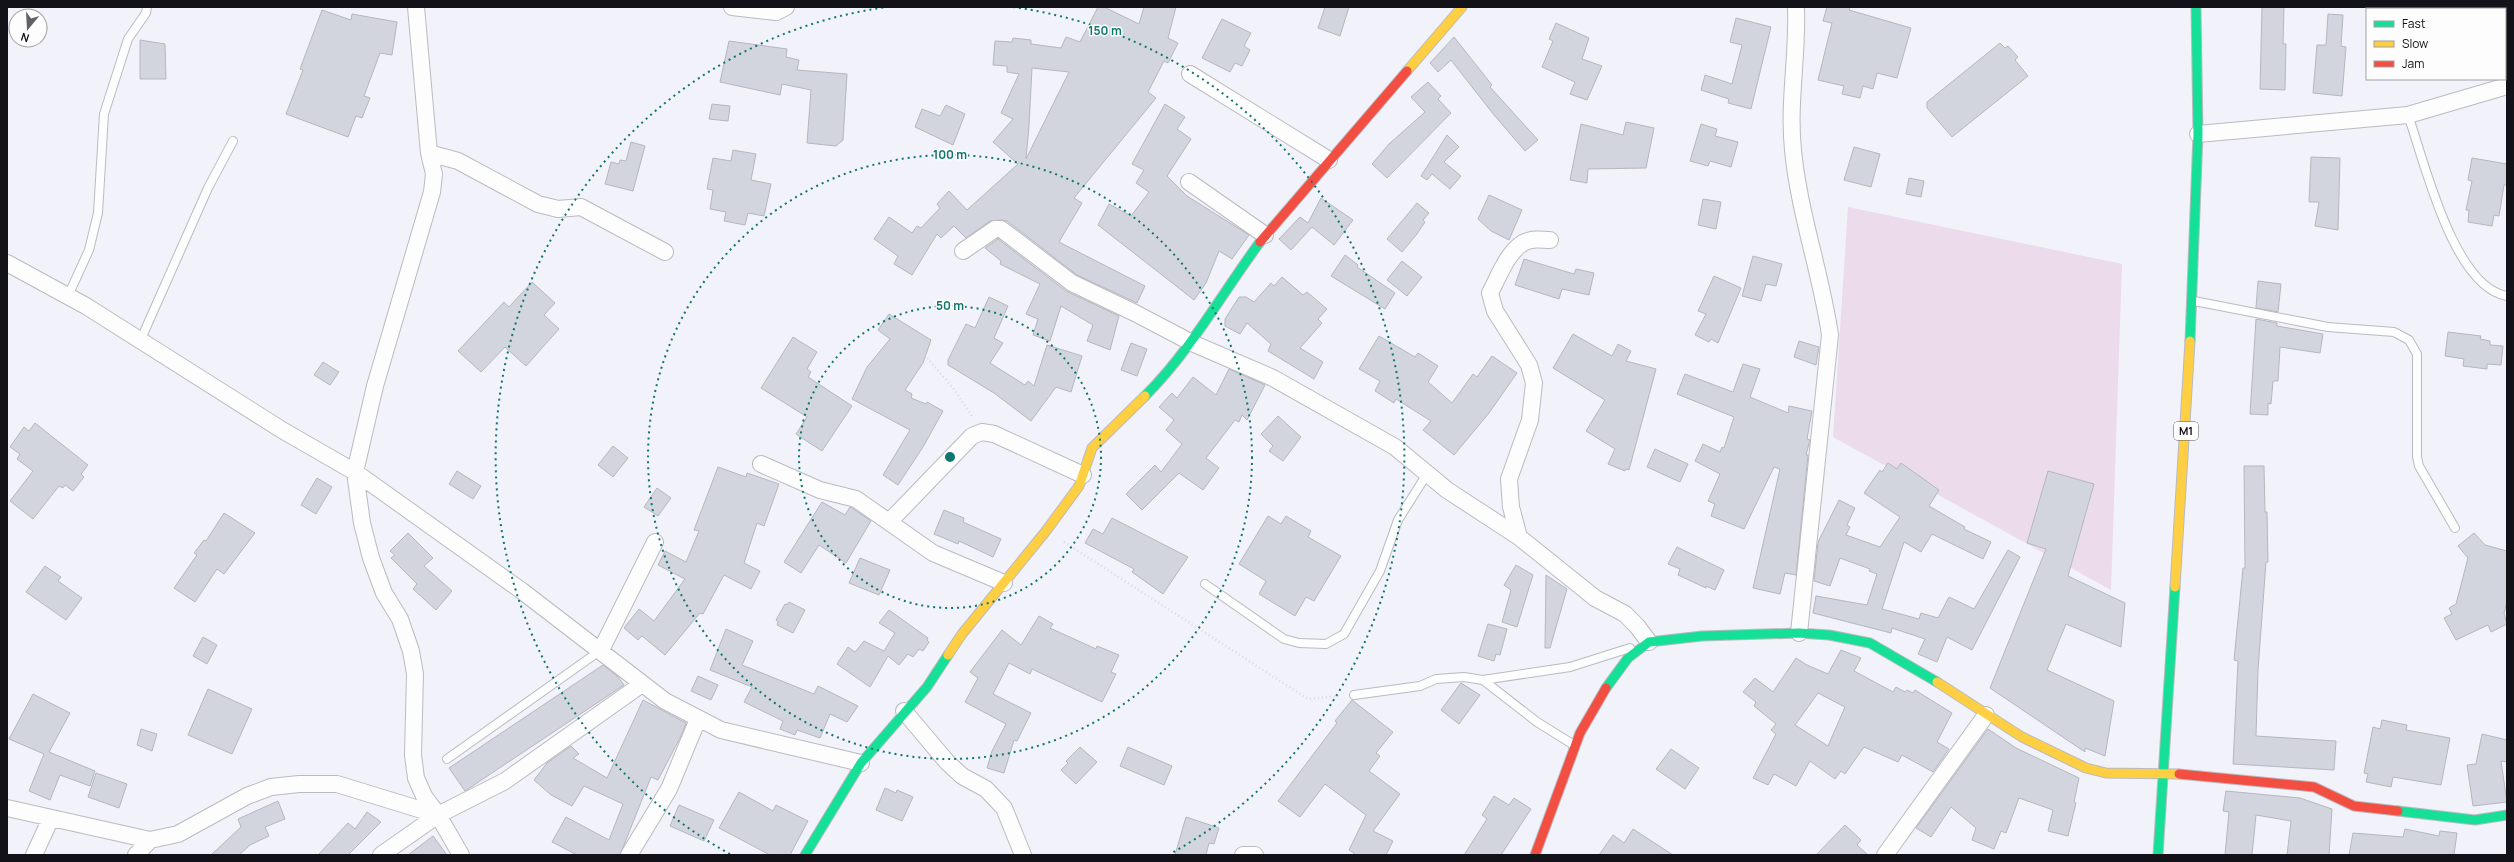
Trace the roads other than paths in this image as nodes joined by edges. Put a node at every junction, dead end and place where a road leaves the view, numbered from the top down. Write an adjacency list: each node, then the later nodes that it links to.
1 (147, 7): 21 (lane)
2 (416, 7): 13 (street)
3 (732, 7): 4 (street)
4 (786, 7)
5 (1462, 7): 14 (main road)
6 (1796, 7): 36 (street)
7 (2196, 7): 11 (main road, M1)
8 (1190, 74): 14 (street)
9 (2507, 86): 10 (street)
10 (2408, 115): 11 (street); 22 (lane)
11 (2198, 134): 23 (main road, M1)
12 (233, 141): 24 (lane)
13 (430, 153): 19 (street); 27 (street)
14 (1329, 160): 16 (main road)
15 (1189, 182): 16 (street)
16 (1265, 235): 25 (main road)
17 (1550, 240): 32 (street)
18 (963, 251): 25 (street)
19 (665, 252)
20 (7, 263): 21 (street)
21 (68, 296): 24 (street)
22 (2507, 296)
23 (2193, 301): 31 (lane); 48 (main road, M1)
24 (140, 339): 27 (street)
25 (1192, 343): 28 (street); 29 (main road)
26 (761, 464): 30 (street)
27 (355, 472): 38 (street); 50 (street)
28 (1427, 474): 32 (street); 35 (lane)
29 (1083, 475): 30 (street); 34 (main road)
30 (889, 522): 34 (street)
31 (2455, 528)
32 (1519, 537): 37 (street)
33 (655, 542): 38 (street)
34 (1004, 583): 42 (main road)
35 (1205, 584)
36 (1799, 634): 37 (main road); 43 (main road)
37 (1649, 642): 39 (lane); 45 (main road)
38 (601, 650): 40 (street); 46 (lane)
39 (1483, 680): 41 (lane); 45 (lane)
40 (642, 684): 44 (street); 50 (street)
41 (1354, 695)
42 (904, 711): 47 (main road); 60 (street)
43 (1986, 715): 48 (main road); 64 (street)
44 (698, 719): 47 (street); 58 (street)
45 (1576, 745): 63 (main road)
46 (447, 759)
47 (861, 763): 59 (main road)
48 (2163, 772): 51 (main road); 65 (main road, M1)
49 (7, 808): 52 (street)
50 (438, 815): 53 (street); 56 (street); 57 (street)
51 (2507, 815)
52 (51, 818): 53 (street); 54 (street)
53 (150, 840): 55 (street)
54 (32, 854)
55 (136, 855)
56 (381, 855)
57 (461, 855)
58 (629, 855)
59 (805, 855)
60 (1022, 855)
61 (1243, 855): 62 (street)
62 (1255, 855)
63 (1535, 855)
64 (1885, 855)
65 (2158, 855)

